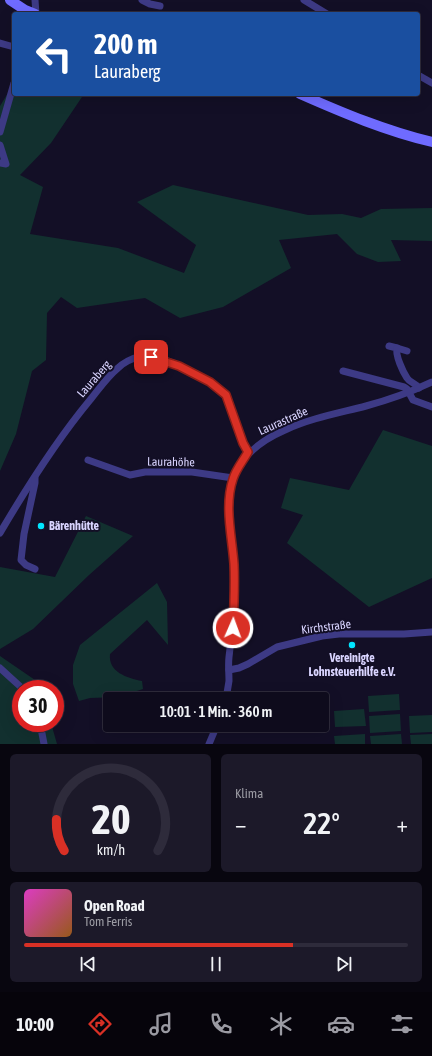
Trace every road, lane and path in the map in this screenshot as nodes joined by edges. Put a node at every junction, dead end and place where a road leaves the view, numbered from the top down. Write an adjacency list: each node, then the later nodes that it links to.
1 (10, 0): 6 (main road)
2 (35, 0): 7 (street)
3 (142, 0): 5 (street)
4 (304, 0): 8 (street)
5 (160, 6)
6 (30, 12)
7 (36, 12)
8 (324, 12)
9 (0, 43): 10 (street)
10 (12, 46)
11 (420, 76): 12 (street)
12 (432, 83)
13 (12, 91): 15 (street)
14 (305, 96): 16 (main road)
15 (0, 132)
16 (432, 142)
17 (0, 145): 18 (street)
18 (3, 164)
19 (389, 346): 20 (street)
20 (397, 348): 21 (street); 24 (street)
21 (407, 351)
22 (343, 371): 25 (street)
23 (432, 382): 24 (street, Laurastraße)
24 (418, 388): 25 (street, Laurastraße)
25 (409, 392): 26 (street); 27 (street, Laurastraße)
26 (432, 407)
27 (248, 452): 29 (street, Lauraberg); 30 (street, Laurastraße)
28 (88, 460): 30 (street, Laurahöhe)
29 (35, 475): 31 (street, Lauraberg); 32 (street, Lauraberg)
30 (233, 478): 35 (street, Laurastraße)
31 (0, 533)
32 (35, 569)
33 (432, 632): 35 (street, Kirchstraße)
34 (0, 668): 36 (street)
35 (229, 670): 37 (street, Laurastraße)
36 (13, 680)
37 (227, 692)
38 (42, 732): 40 (street)
39 (214, 732): 41 (street)
40 (44, 744)
41 (209, 744)

